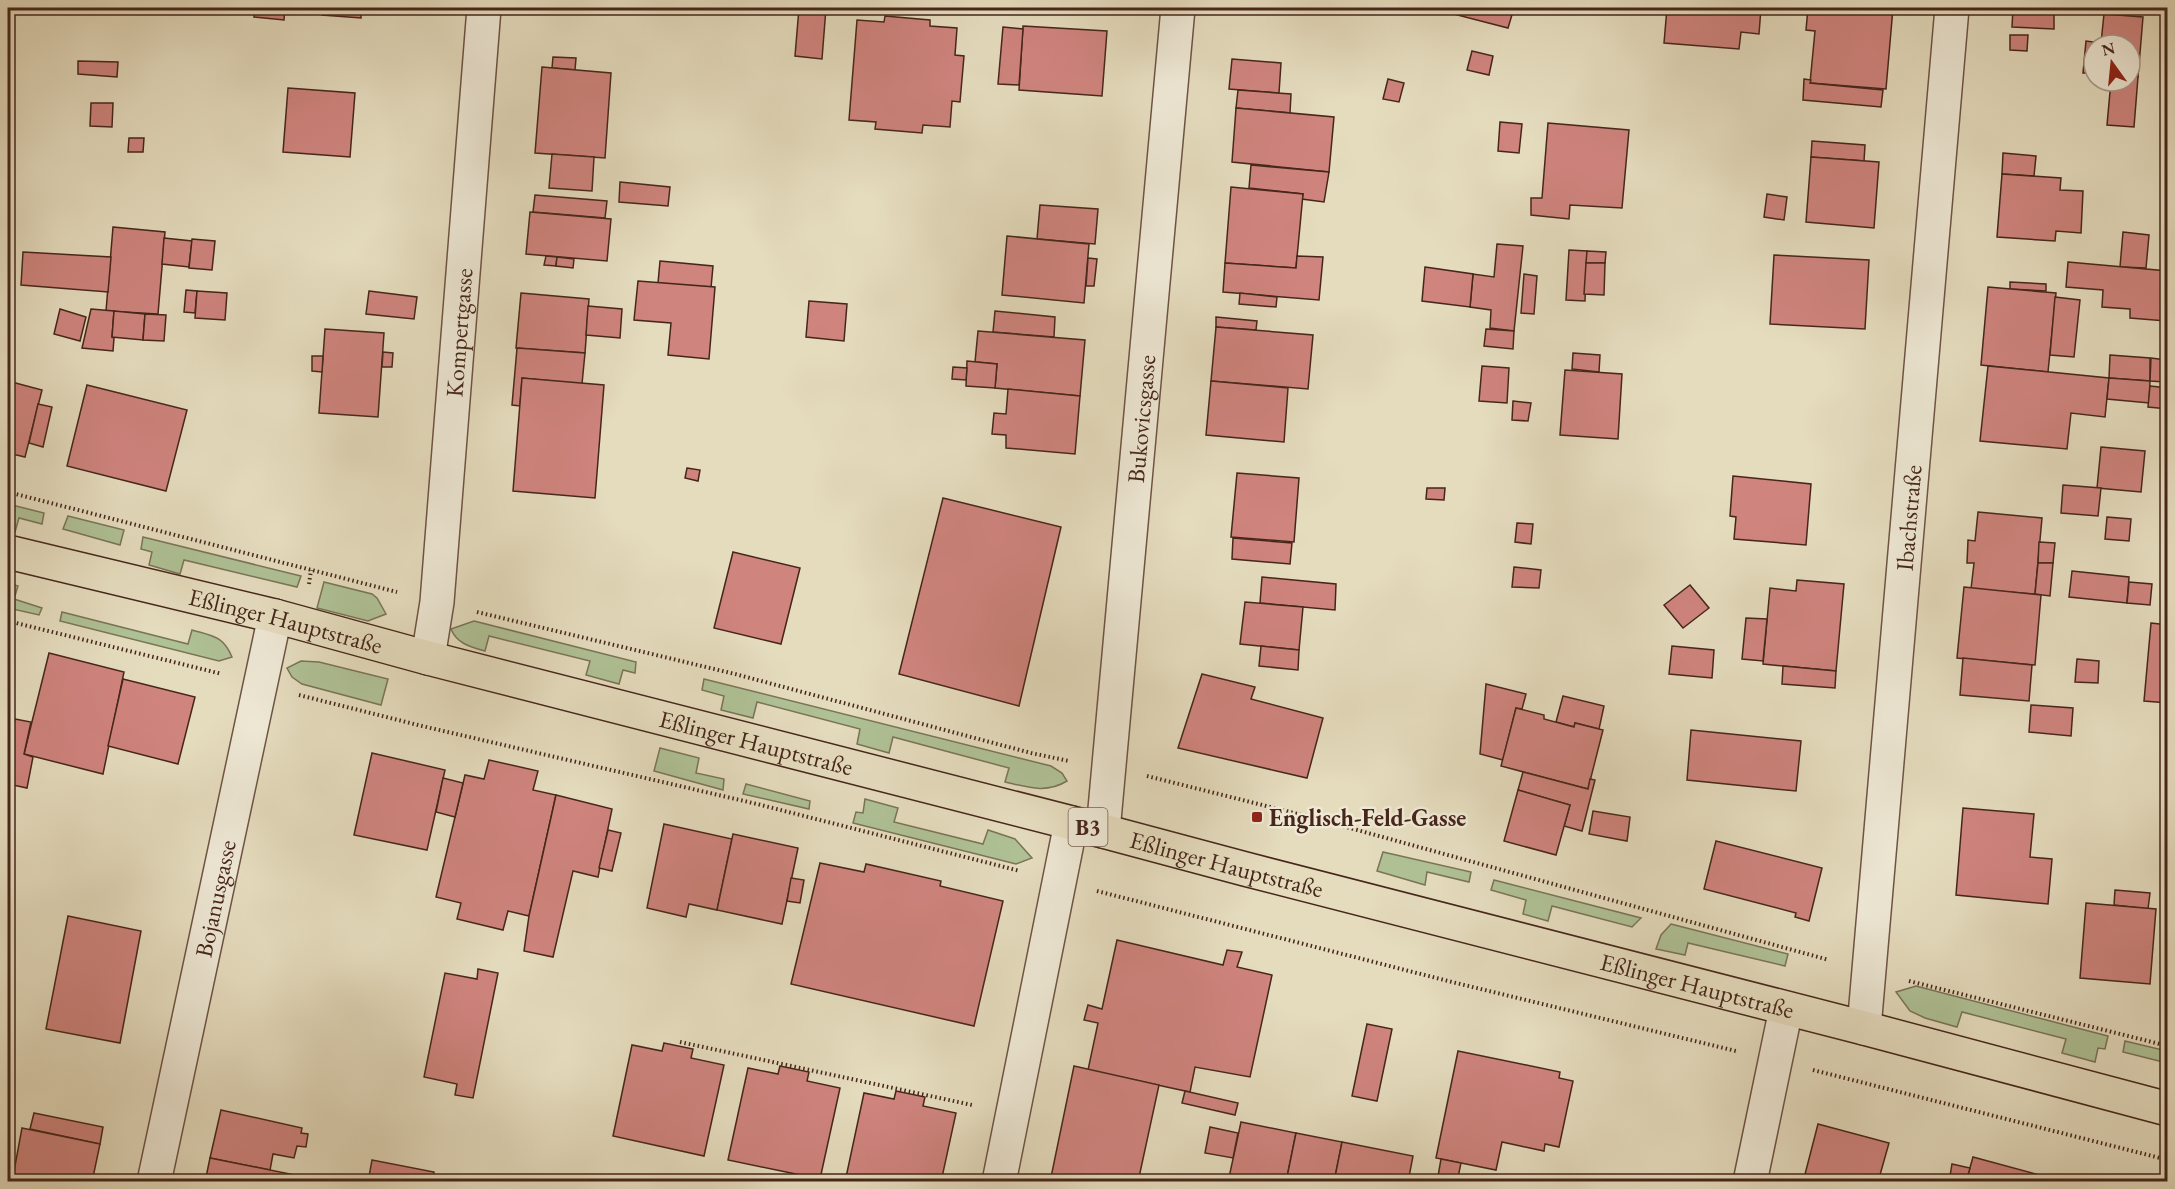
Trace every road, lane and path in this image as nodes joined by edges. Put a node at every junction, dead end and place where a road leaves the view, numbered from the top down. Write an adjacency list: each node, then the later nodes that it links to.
1 (484, 8): 10 (street, Kompertgasse)
2 (1178, 8): 16 (street, Bukovicsgasse)
3 (1952, 8): 22 (street, Ibachstraße)
4 (8, 492): 6 (path)
5 (8, 552): 8 (main road, Eßlinger Hauptstraße / B3)
6 (405, 594)
7 (474, 611): 13 (path)
8 (275, 616): 10 (main road, Eßlinger Hauptstraße / B3); 30 (street, Bojanusgasse)
9 (8, 621): 11 (path)
10 (428, 658): 15 (main road, Eßlinger Hauptstraße / B3)
11 (225, 675)
12 (296, 694): 17 (path)
13 (1074, 762)
14 (1137, 774): 19 (path)
15 (1071, 823): 16 (main road, Eßlinger Hauptstraße / B3); 28 (street)
16 (1103, 831): 21 (main road, Eßlinger Hauptstraße / B3)
17 (1026, 873)
18 (1087, 889): 25 (path)
19 (1832, 961)
20 (1904, 980): 24 (path)
21 (1786, 1009): 22 (main road, Eßlinger Hauptstraße / B3); 32 (street)
22 (1864, 1028): 27 (main road, Eßlinger Hauptstraße / B3)
23 (680, 1042): 28 (path)
24 (2168, 1046)
25 (1742, 1052)
26 (1811, 1069): 29 (path)
27 (2168, 1110)
28 (1012, 1113): 31 (street)
29 (2168, 1160)
30 (154, 1182)
31 (999, 1182)
32 (1750, 1182)

